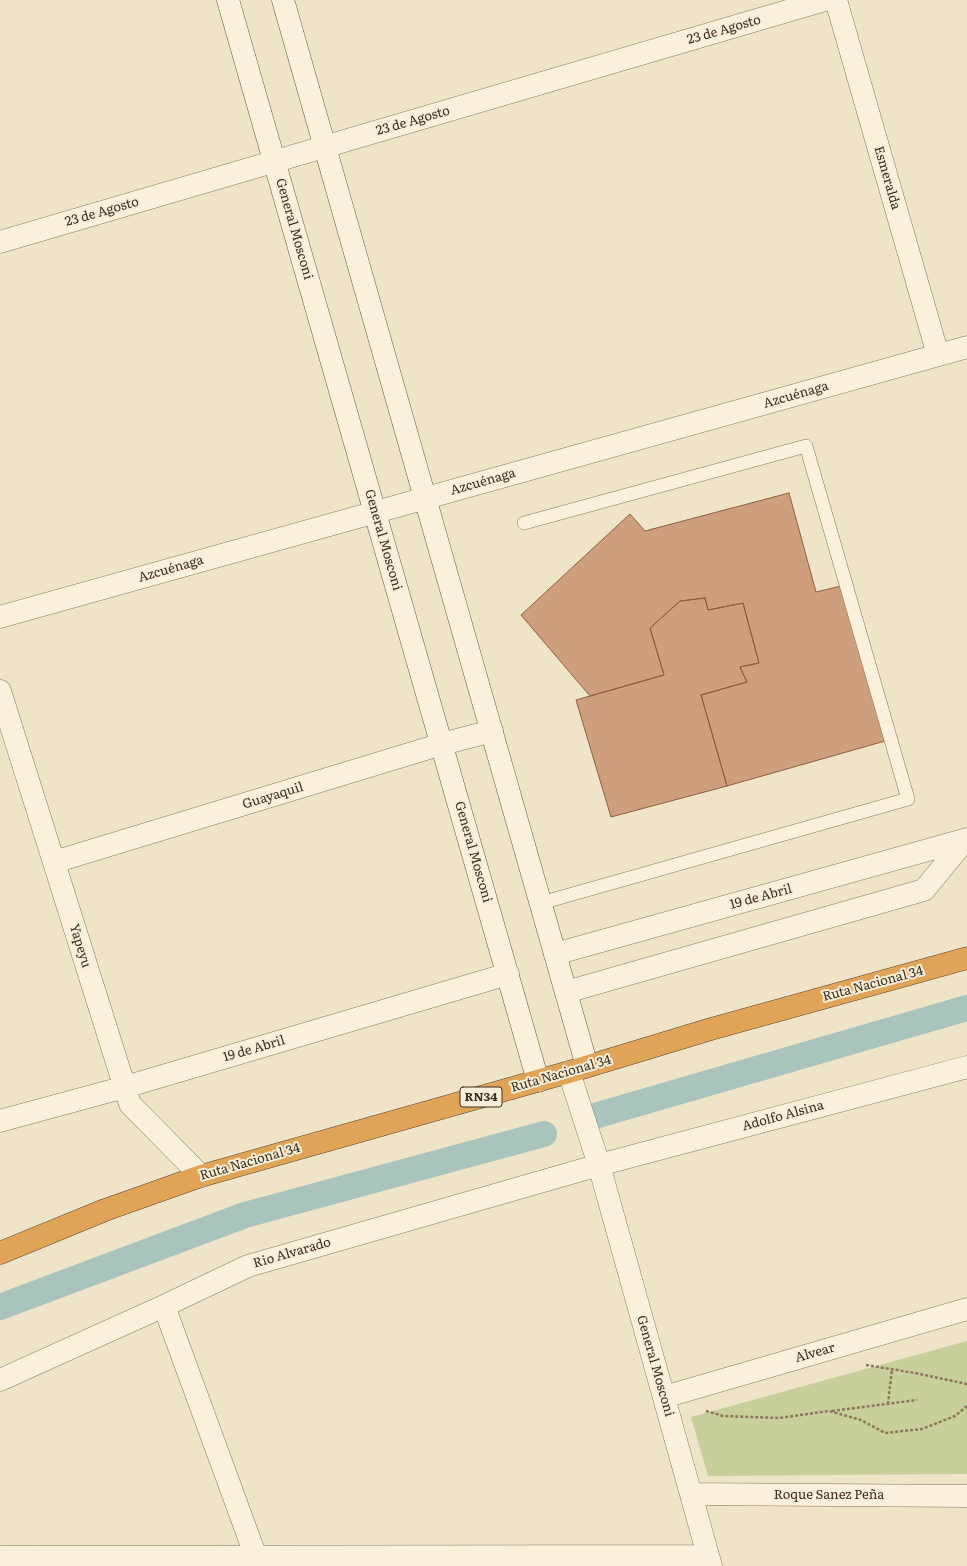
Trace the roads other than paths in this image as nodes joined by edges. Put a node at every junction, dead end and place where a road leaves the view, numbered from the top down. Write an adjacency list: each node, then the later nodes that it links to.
1 (228, 0): 6 (street, General Mosconi)
2 (283, 0): 5 (street)
3 (825, 0): 5 (street, 23 de Agosto)
4 (836, 0): 9 (street, Esmeralda)
5 (325, 147): 6 (street, 23 de Agosto); 10 (street)
6 (274, 161): 7 (street, 23 de Agosto); 11 (street, General Mosconi)
7 (0, 242)
8 (967, 347): 9 (street, Azcuénaga)
9 (938, 355): 10 (street, Azcuénaga)
10 (425, 498): 11 (street, Azcuénaga); 15 (street)
11 (375, 512): 13 (street, Azcuénaga); 16 (street, General Mosconi)
12 (524, 523): 19 (lane)
13 (0, 617)
14 (0, 691): 18 (street, Yapeyu)
15 (492, 731): 16 (street, Guayaquil); 19 (street)
16 (442, 744): 18 (street, Guayaquil); 22 (street, General Mosconi)
17 (966, 840): 20 (street, 19 de Abril); 23 (street)
18 (54, 862): 27 (street, Yapeyu)
19 (541, 903): 20 (street)
20 (555, 954): 23 (street)
21 (967, 958): 25 (highway, Ruta Nacional 34 / RN34)
22 (508, 974): 26 (street, General Mosconi); 27 (street, 19 de Abril)
23 (566, 992): 25 (street)
24 (967, 1067): 29 (street, Adolfo Alsina)
25 (578, 1069): 26 (highway, Ruta Nacional 34 / RN34); 29 (street, General Mosconi)
26 (538, 1081): 30 (highway, Ruta Nacional 34 / RN34)
27 (125, 1087): 28 (street, 19 de Abril); 30 (street, Yapeyu)
28 (0, 1121)
29 (599, 1165): 32 (street, Rio Alvarado); 35 (street, General Mosconi)
30 (201, 1176): 31 (highway, Ruta Nacional 34 / RN34)
31 (0, 1253)
32 (164, 1306): 34 (street, Rio Alvarado); 39 (street)
33 (967, 1309): 35 (street, Alvear)
34 (0, 1380)
35 (664, 1397): 36 (street, General Mosconi)
36 (691, 1494): 37 (street, Roque Sanez Peña); 40 (street, General Mosconi)
37 (967, 1496)
38 (0, 1557): 39 (street)
39 (256, 1557): 40 (street)
40 (709, 1561)

